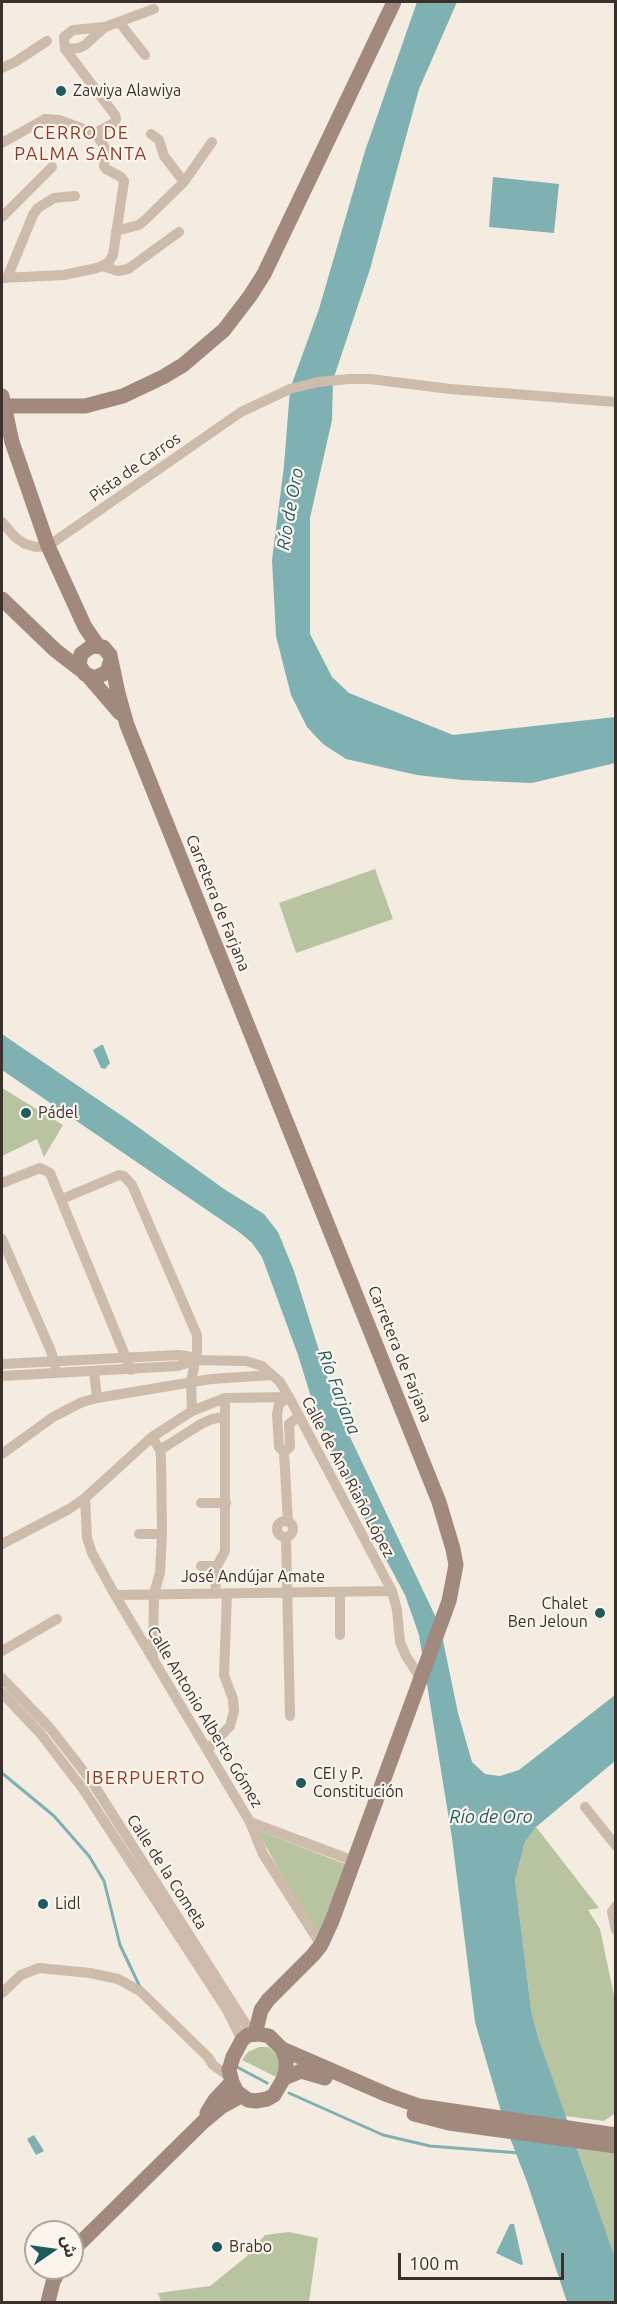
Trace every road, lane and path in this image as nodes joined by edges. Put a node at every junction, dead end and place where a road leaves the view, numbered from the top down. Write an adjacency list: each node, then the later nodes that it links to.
1 (394, 2): 23 (main road)
2 (154, 9): 3 (street)
3 (119, 22): 4 (street); 7 (street)
4 (105, 27): 6 (street); 6 (street)
5 (47, 41): 8 (street)
6 (65, 49): 9 (street)
7 (145, 56)
8 (2, 68)
9 (94, 133): 11 (street); 17 (street)
10 (151, 134): 14 (street)
11 (2, 142)
12 (212, 142): 14 (street)
13 (52, 168): 16 (street)
14 (184, 182): 17 (street)
15 (75, 196): 20 (street)
16 (2, 217)
17 (116, 231): 19 (street)
18 (179, 232): 19 (street)
19 (102, 266): 20 (street)
20 (4, 278)
21 (2, 396): 25 (main road, bridge)
22 (615, 402): 25 (street, Pista de Carros)
23 (2, 406)
24 (2, 522): 25 (street)
25 (48, 546): 28 (main road)
26 (2, 599): 27 (main road, Carretera de Farjana)
27 (44, 638): 28 (main road, Carretera de Farjana); 30 (main road, Carretera de Farjana)
28 (90, 648): 29 (main road); 30 (main road)
29 (111, 660): 30 (main road); 31 (main road, Carretera de Farjana)
30 (85, 674): 31 (main road, Carretera de Farjana)
31 (127, 725): 72 (main road, Carretera de Farjana)
32 (2, 1183): 33 (street)
33 (62, 1199): 35 (street); 36 (street)
34 (2, 1239): 38 (street)
35 (128, 1357): 36 (street); 38 (street); 39 (street)
36 (195, 1360): 39 (street); 41 (street); 43 (street)
37 (2, 1364): 38 (street)
38 (55, 1367): 40 (street); 42 (street)
39 (131, 1370): 40 (street)
40 (94, 1371): 45 (street)
41 (272, 1375): 43 (street); 44 (street)
42 (2, 1376)
43 (191, 1382): 45 (street); 47 (street)
44 (289, 1397): 46 (street, Calle de Ana Riaño López); 48 (street, Calle de Ana Riaño López); 52 (street)
45 (97, 1398): 53 (street)
46 (225, 1398): 47 (street, Calle de Ana Riaño López); 49 (street)
47 (192, 1411): 50 (street, Calle de Ana Riaño López)
48 (299, 1416): 52 (street); 62 (street, Calle de Ana Riaño López)
49 (225, 1417): 51 (street); 56 (street)
50 (152, 1437): 51 (street); 54 (street, Calle de Ana Riaño López)
51 (160, 1450): 58 (street)
52 (284, 1452): 66 (street)
53 (2, 1454)
54 (85, 1498): 59 (street, Calle de Ana Riaño López); 67 (street, Calle Antonio Alberto Gómez)
55 (201, 1503): 56 (street)
56 (226, 1503): 61 (street)
57 (139, 1534): 58 (street)
58 (162, 1534): 64 (street)
59 (2, 1544)
60 (201, 1566): 61 (street)
61 (217, 1566): 65 (street)
62 (392, 1591): 63 (street, José Andújar Amate); 72 (street, Calle de Ana Riaño López)
63 (340, 1592): 66 (street, José Andújar Amate); 69 (street)
64 (154, 1593): 65 (street, José Andújar Amate); 67 (street, José Andújar Amate); 71 (street)
65 (221, 1593): 66 (street, José Andújar Amate); 76 (street)
66 (288, 1593): 75 (street)
67 (115, 1595): 71 (street, Calle Antonio Alberto Gómez)
68 (57, 1619): 70 (street)
69 (340, 1635)
70 (2, 1650)
71 (153, 1659): 76 (street, Calle Antonio Alberto Gómez)
72 (422, 1675): 80 (main road, Carretera de Farjana)
73 (2, 1678): 85 (street, Calle de la Cometa)
74 (2, 1692): 85 (street, Calle de la Cometa)
75 (290, 1716)
76 (207, 1750): 78 (street, Calle Antonio Alberto Gómez)
77 (585, 1807): 79 (street)
78 (250, 1822): 80 (street); 83 (street, Calle Antonio Alberto Gómez)
79 (615, 1846)
80 (354, 1861): 83 (main road, Carretera de Farjana)
81 (615, 1906): 82 (street)
82 (615, 1930)
83 (321, 1945): 85 (main road, Carretera de Farjana)
84 (2, 1993): 87 (street)
85 (254, 2036): 86 (main road); 88 (main road)
86 (282, 2049): 89 (main road); 93 (main road)
87 (207, 2057): 88 (street); 90 (street)
88 (232, 2057): 90 (main road)
89 (284, 2078): 91 (main road); 93 (main road)
90 (231, 2080): 91 (main road); 92 (main road)
91 (241, 2096): 92 (main road)
92 (203, 2122): 97 (main road)
93 (485, 2122): 95 (main road)
94 (615, 2135): 95 (main road)
95 (579, 2136): 96 (main road)
96 (615, 2146)
97 (84, 2240)
98 (53, 2280): 99 (main road)
99 (48, 2302)

